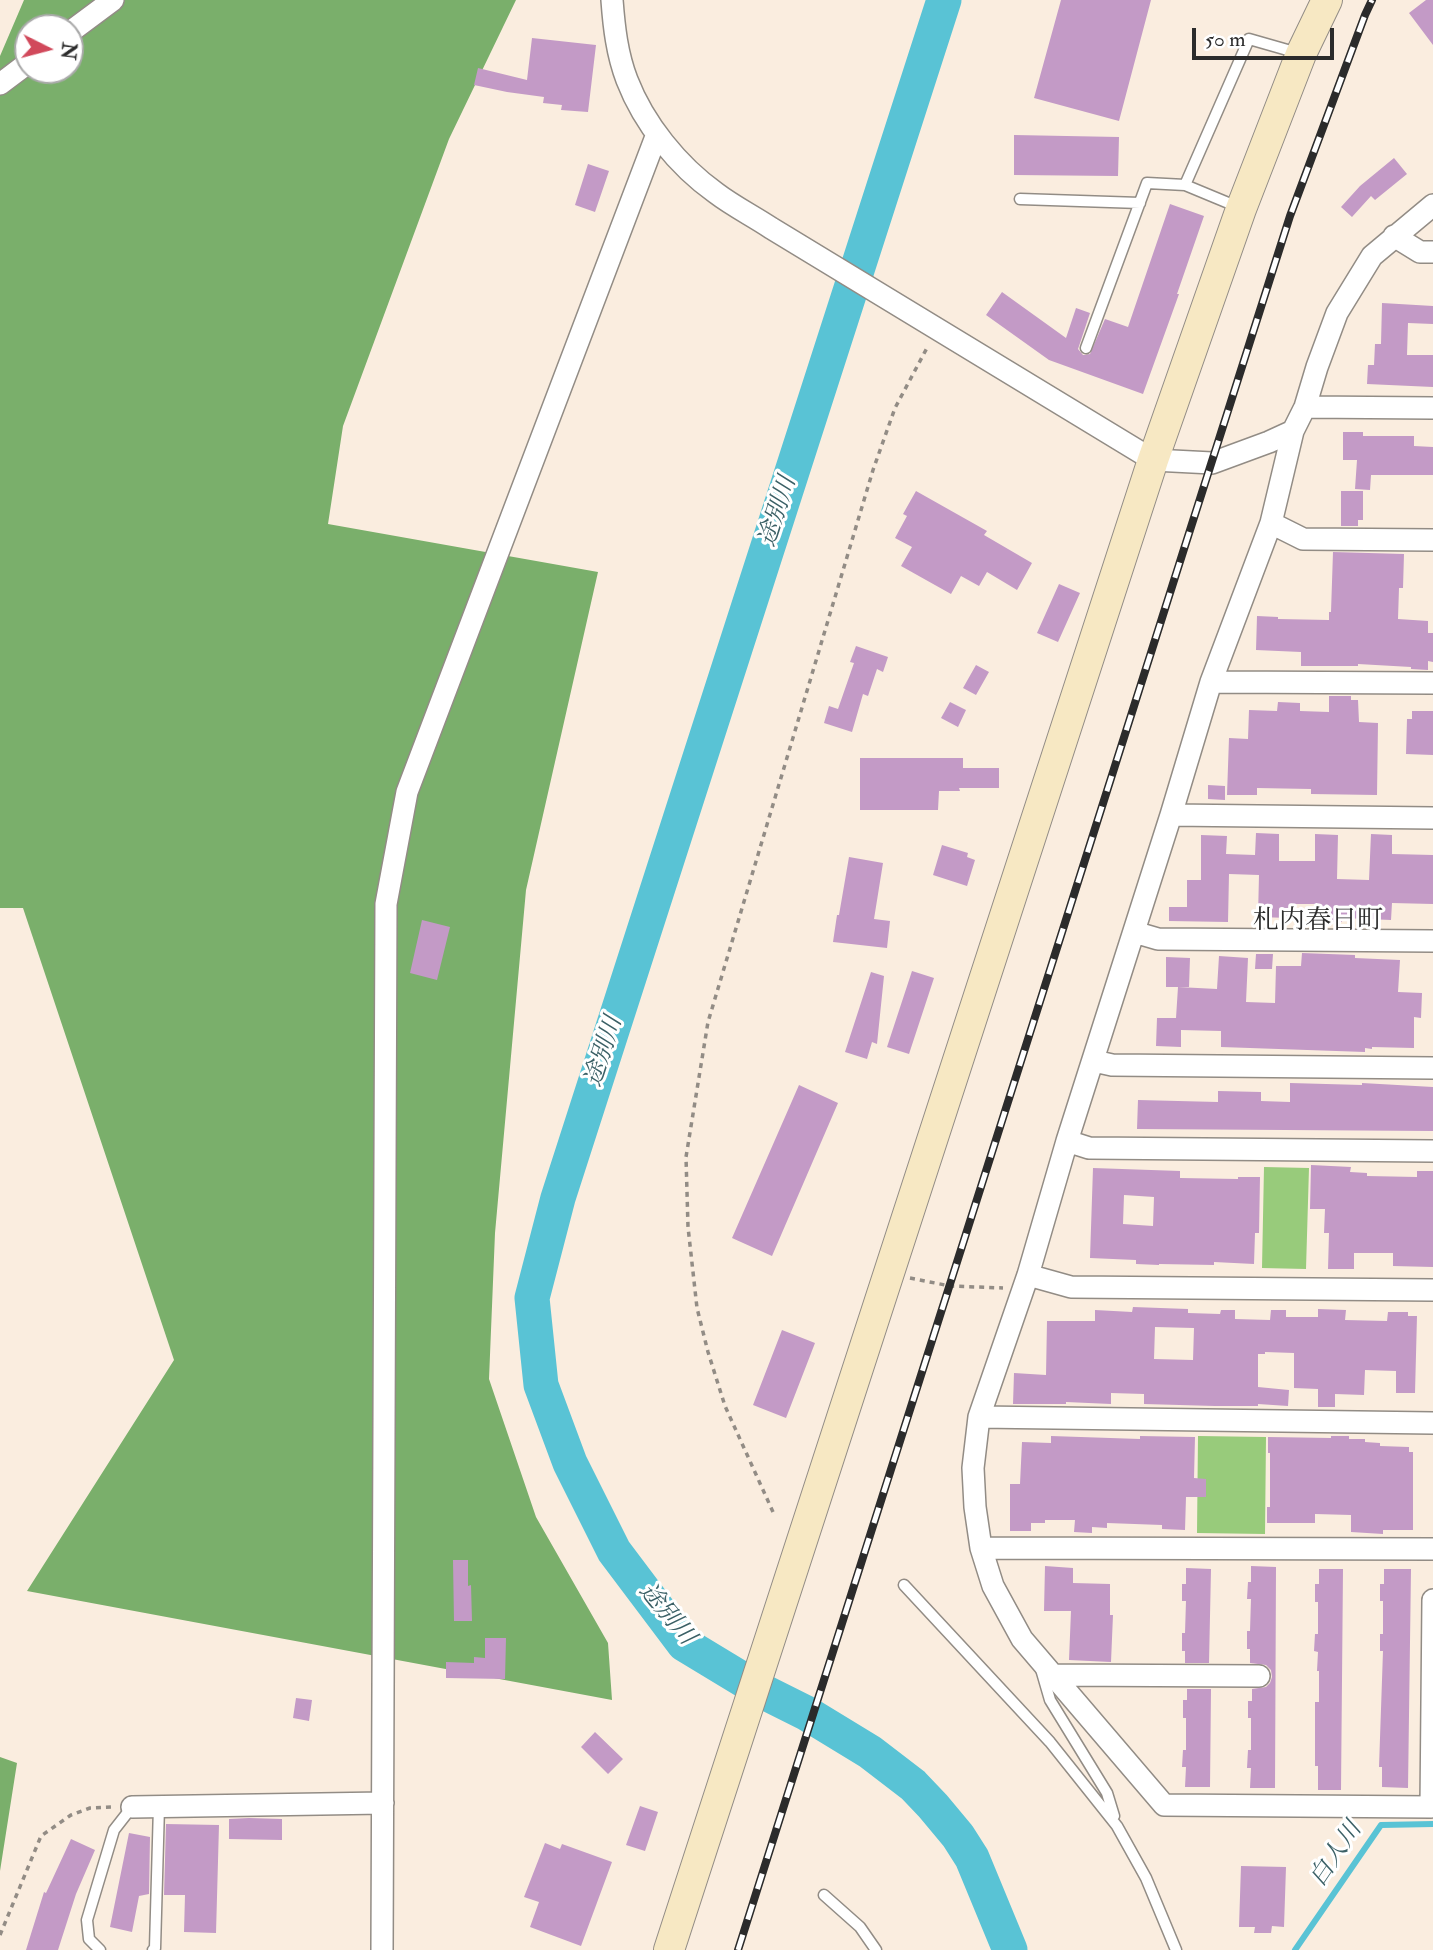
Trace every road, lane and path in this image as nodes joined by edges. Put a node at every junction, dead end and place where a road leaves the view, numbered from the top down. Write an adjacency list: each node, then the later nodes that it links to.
1 (113, 0): 4 (street)
2 (611, 0): 6 (street)
3 (1327, 0): 5 (street)
4 (84, 22)
5 (1301, 54): 7 (lane); 11 (street)
6 (657, 134): 14 (street); 45 (street)
7 (1185, 185): 9 (lane); 11 (lane)
8 (1020, 199): 9 (lane)
9 (1140, 203): 15 (lane)
10 (1433, 205): 12 (street)
11 (1241, 209): 19 (street)
12 (1394, 236): 13 (street); 16 (street)
13 (1433, 252)
14 (939, 329): 19 (street); 37 (path)
15 (1086, 348)
16 (1305, 407): 17 (street); 18 (street)
17 (1433, 408)
18 (1293, 430): 19 (street); 20 (street)
19 (1153, 460): 32 (street)
20 (1270, 523): 21 (street); 22 (street)
21 (1433, 540)
22 (1211, 682): 23 (street); 24 (street)
23 (1433, 684)
24 (1171, 815): 25 (street); 26 (street)
25 (1433, 818)
26 (1134, 932): 27 (street); 28 (street)
27 (1433, 941)
28 (1094, 1060): 29 (street); 30 (street)
29 (1433, 1068)
30 (1067, 1141): 31 (street); 33 (street)
31 (1433, 1151)
32 (892, 1265): 33 (path); 54 (street)
33 (1025, 1282): 34 (street); 35 (street)
34 (1433, 1290)
35 (979, 1417): 36 (street); 38 (street)
36 (1433, 1423)
37 (773, 1512)
38 (981, 1548): 39 (street); 42 (street)
39 (1433, 1549)
40 (904, 1586): 48 (lane)
41 (1433, 1600): 43 (street)
42 (1037, 1656): 43 (street); 48 (lane)
43 (1053, 1675): 44 (street)
44 (1259, 1676)
45 (383, 1803): 46 (street); 53 (street)
46 (159, 1806): 47 (street); 52 (lane)
47 (132, 1807): 50 (path); 51 (lane)
48 (1117, 1826): 56 (lane)
49 (824, 1895): 55 (lane)
50 (0, 1935)
51 (100, 1950)
52 (153, 1950)
53 (382, 1950)
54 (669, 1950)
55 (876, 1950)
56 (1176, 1950)

